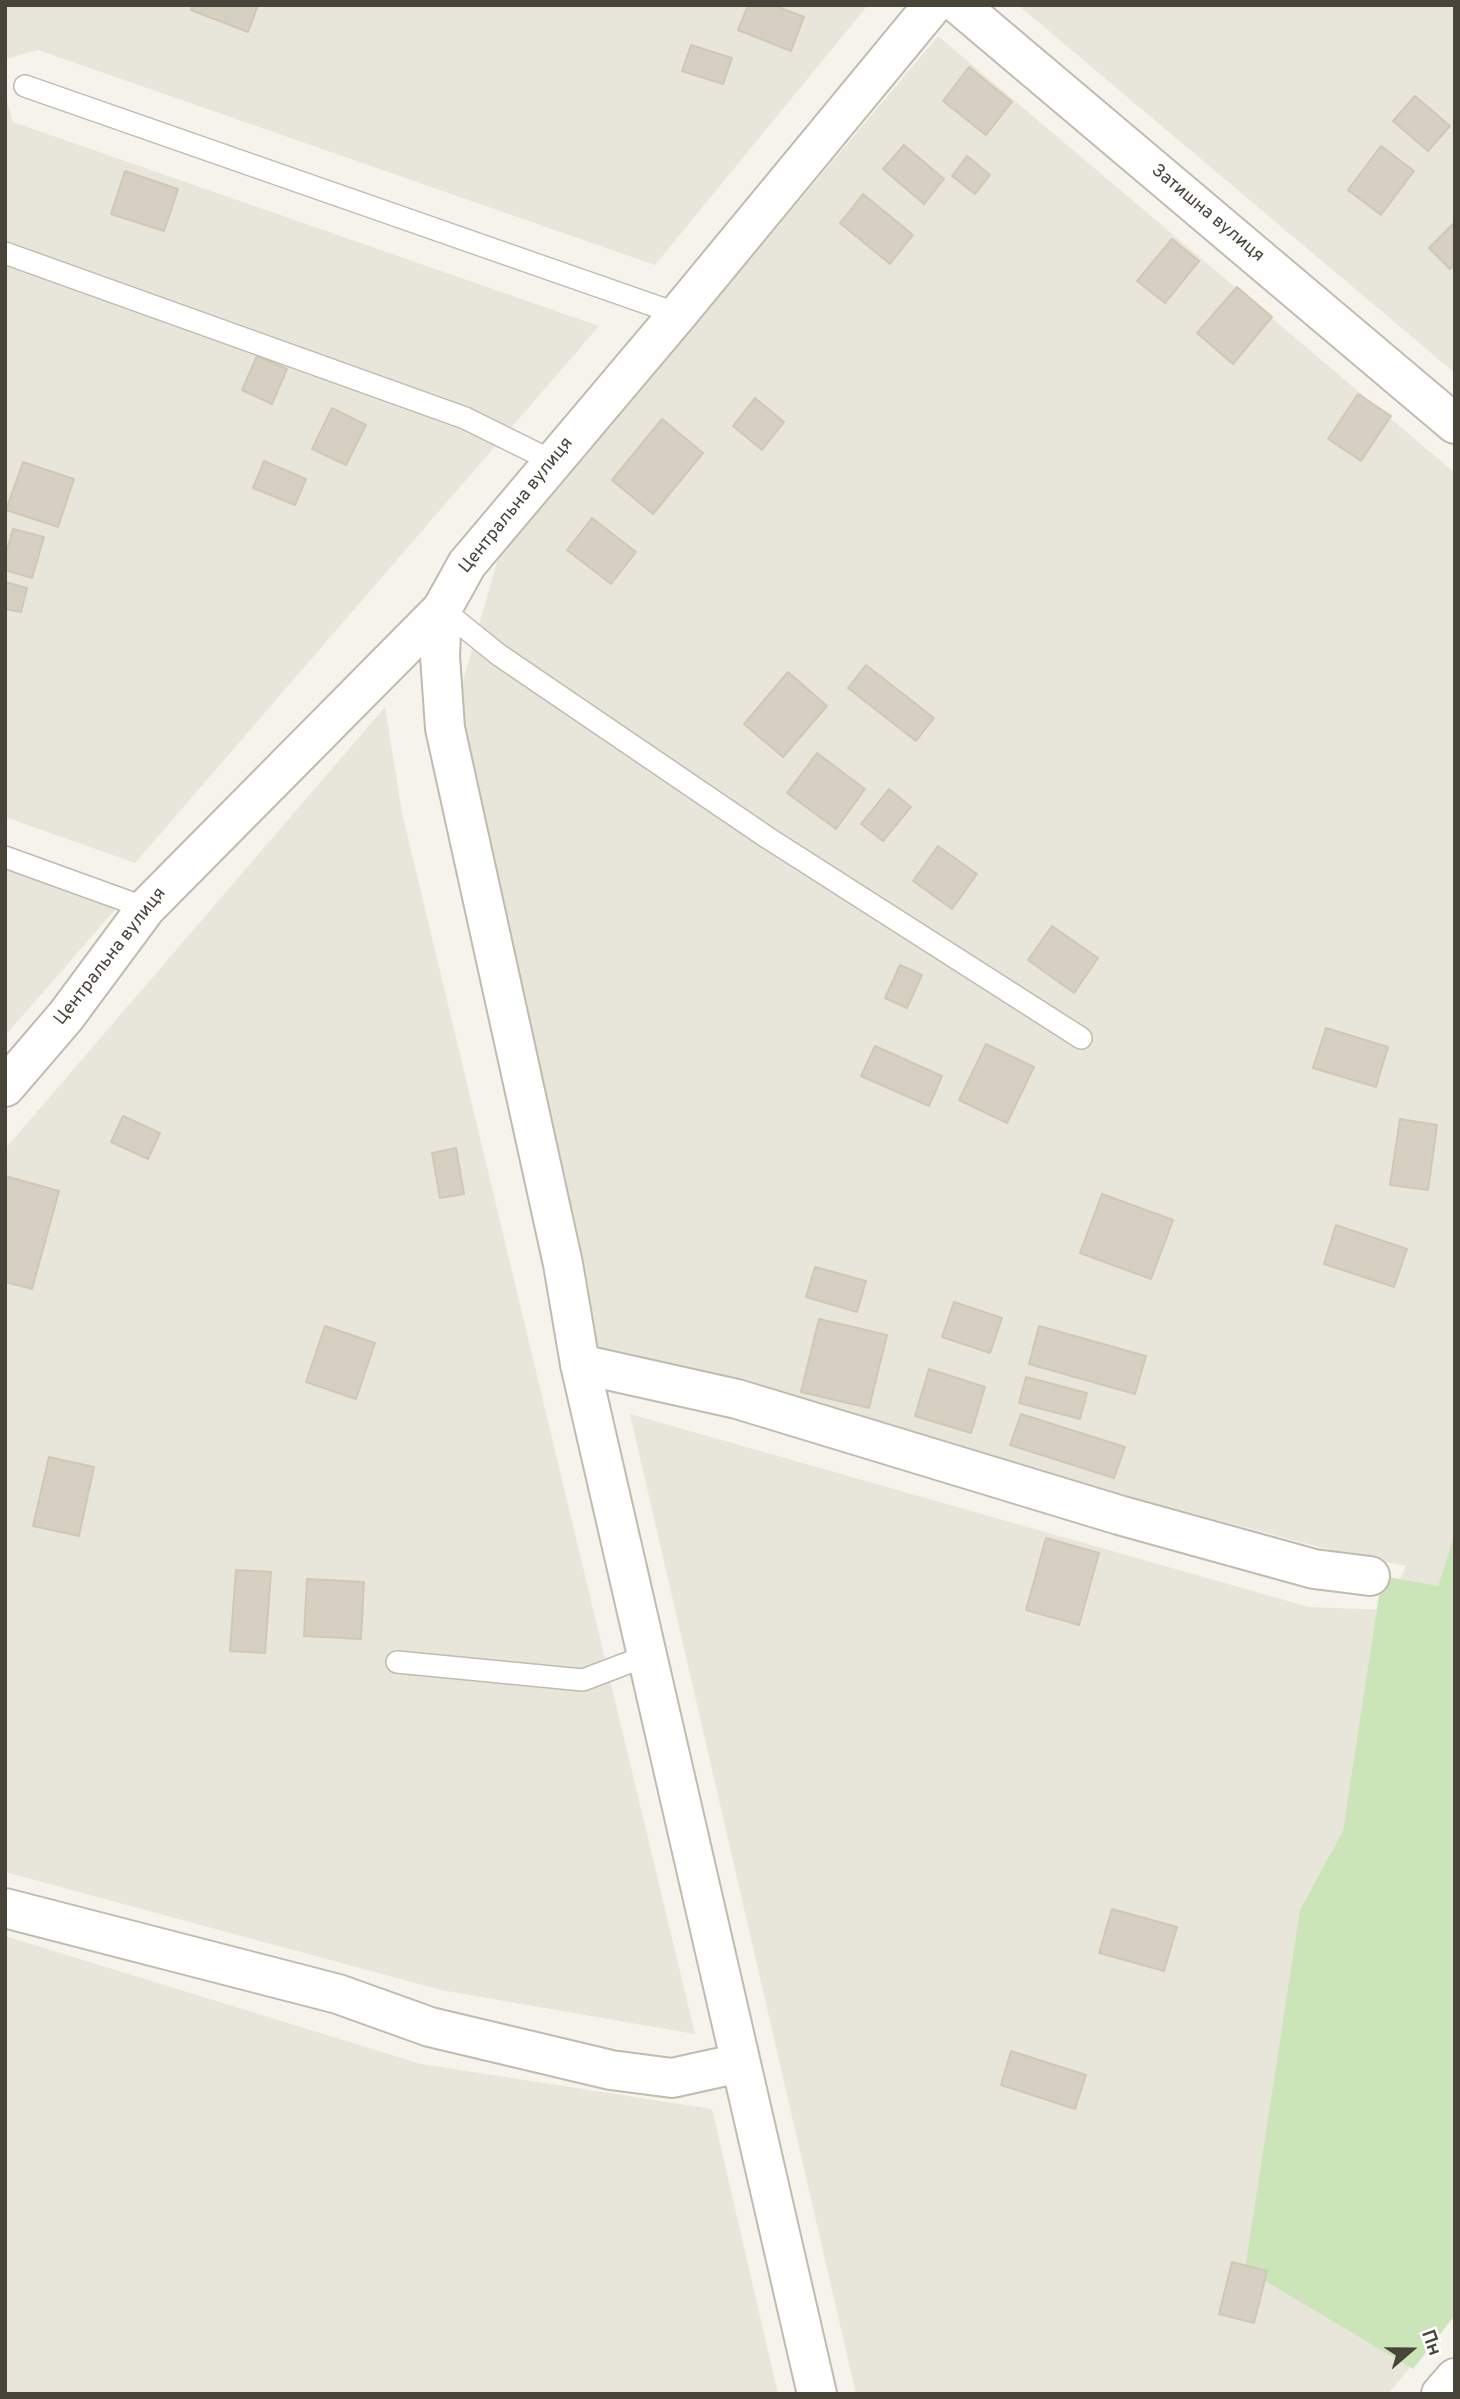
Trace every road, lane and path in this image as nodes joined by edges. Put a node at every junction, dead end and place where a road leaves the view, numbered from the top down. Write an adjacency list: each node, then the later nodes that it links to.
1 (933, 5): 5 (street, Центральна вулиця)
2 (959, 5): 6 (street, Затишна вулиця)
3 (25, 86): 5 (lane)
4 (5, 253): 7 (lane)
5 (678, 314): 7 (street, Центральна вулиця)
6 (1455, 424)
7 (552, 461): 8 (street, Центральна вулиця)
8 (442, 609): 10 (street, Центральна вулиця); 11 (lane); 13 (street)
9 (5, 857): 10 (lane)
10 (146, 908): 12 (street, Центральна вулиця)
11 (1081, 1038)
12 (5, 1087)
13 (580, 1364): 14 (street); 15 (street)
14 (1370, 1576)
15 (646, 1656): 16 (lane); 18 (street)
16 (397, 1662)
17 (5, 1909): 18 (street)
18 (740, 2063): 20 (street)
19 (1455, 2378): 21 (street)
20 (817, 2394)
21 (1441, 2394)

